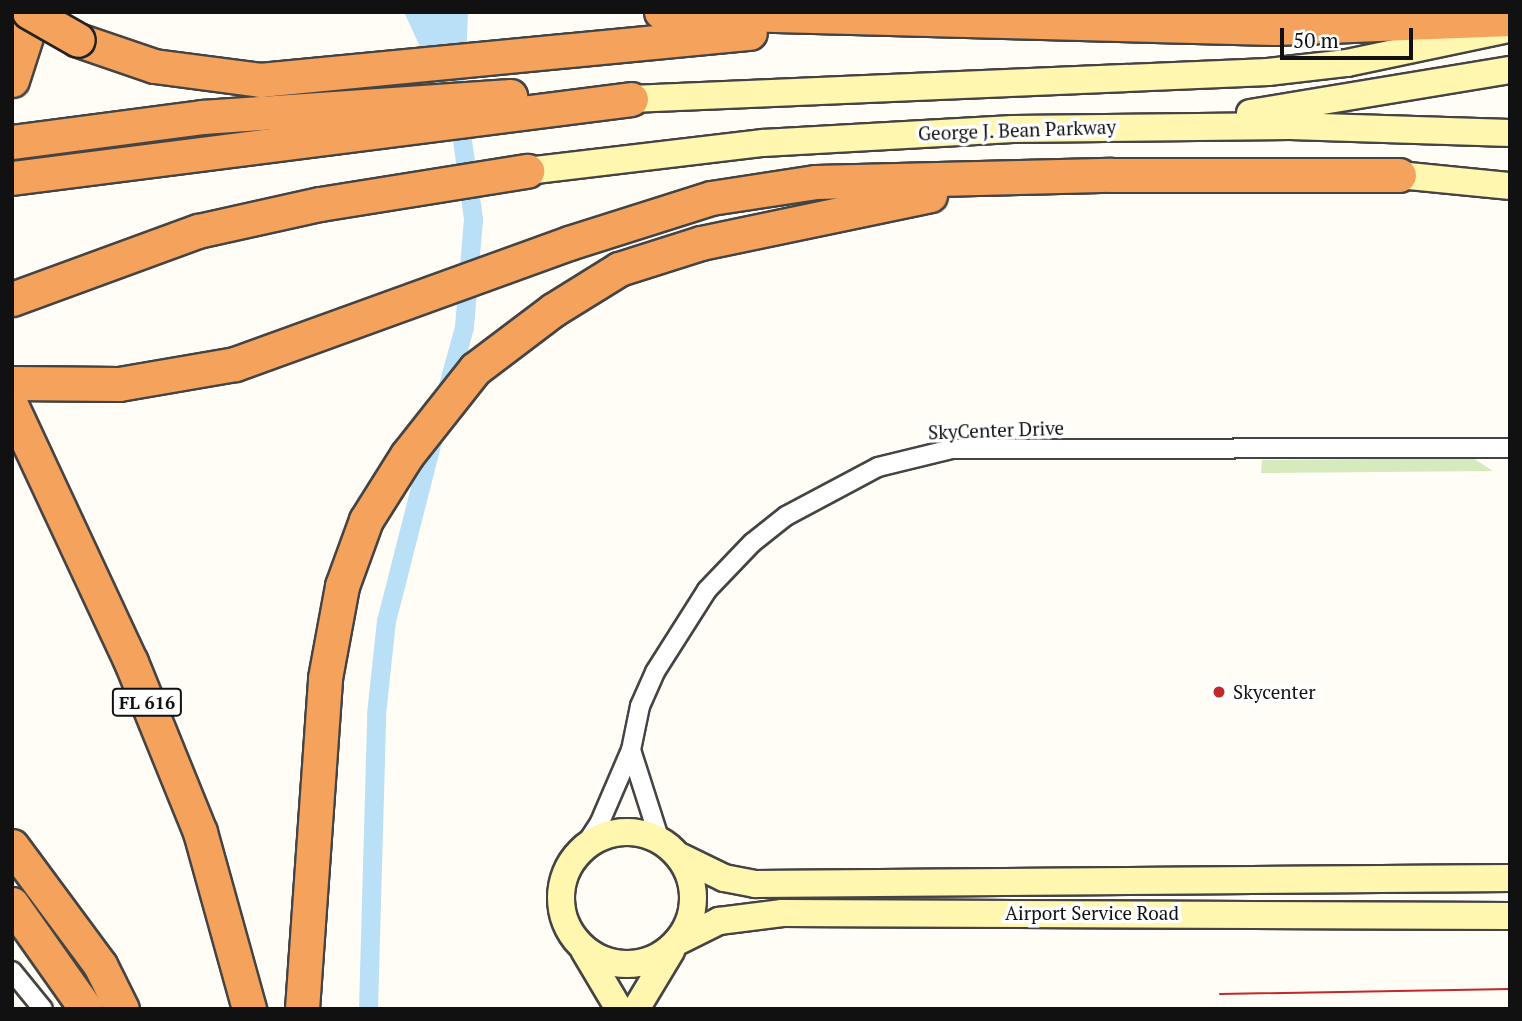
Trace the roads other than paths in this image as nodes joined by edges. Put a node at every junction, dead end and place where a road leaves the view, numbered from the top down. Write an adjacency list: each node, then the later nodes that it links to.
1 (29, 12): 5 (highway, bridge)
2 (34, 12): 10 (highway)
3 (661, 12): 5 (highway)
4 (1510, 19): 5 (highway)
5 (902, 21)
6 (1510, 28): 8 (street)
7 (1510, 43): 8 (street)
8 (1347, 63): 11 (street)
9 (1510, 69): 13 (street)
10 (12, 80)
11 (631, 99): 12 (highway)
12 (513, 106): 15 (highway); 20 (highway)
13 (1127, 127): 14 (street, George J. Bean Parkway); 16 (street, George J. Bean Parkway)
14 (1510, 133)
15 (12, 142)
16 (527, 171): 22 (highway)
17 (1510, 174): 19 (street)
18 (1111, 175): 19 (highway); 23 (highway); 40 (highway)
19 (1399, 175): 21 (street)
20 (12, 178)
21 (1510, 186)
22 (12, 299)
23 (12, 383)
24 (12, 407): 39 (highway, FL 616)
25 (1510, 448): 26 (street, SkyCenter Drive)
26 (631, 750): 28 (street, SkyCenter Drive); 29 (street, SkyCenter Drive)
27 (12, 846): 38 (highway)
28 (584, 846): 29 (street); 34 (street)
29 (670, 849): 30 (street, Airport Service Road); 33 (street)
30 (1510, 878)
31 (12, 904): 37 (highway)
32 (1510, 916): 33 (street, Airport Service Road)
33 (677, 943): 34 (street); 42 (street)
34 (583, 948): 41 (street)
35 (12, 971): 36 (street)
36 (43, 1009)
37 (86, 1009)
38 (122, 1009)
39 (249, 1009)
40 (302, 1009)
41 (619, 1009)
42 (636, 1009)

